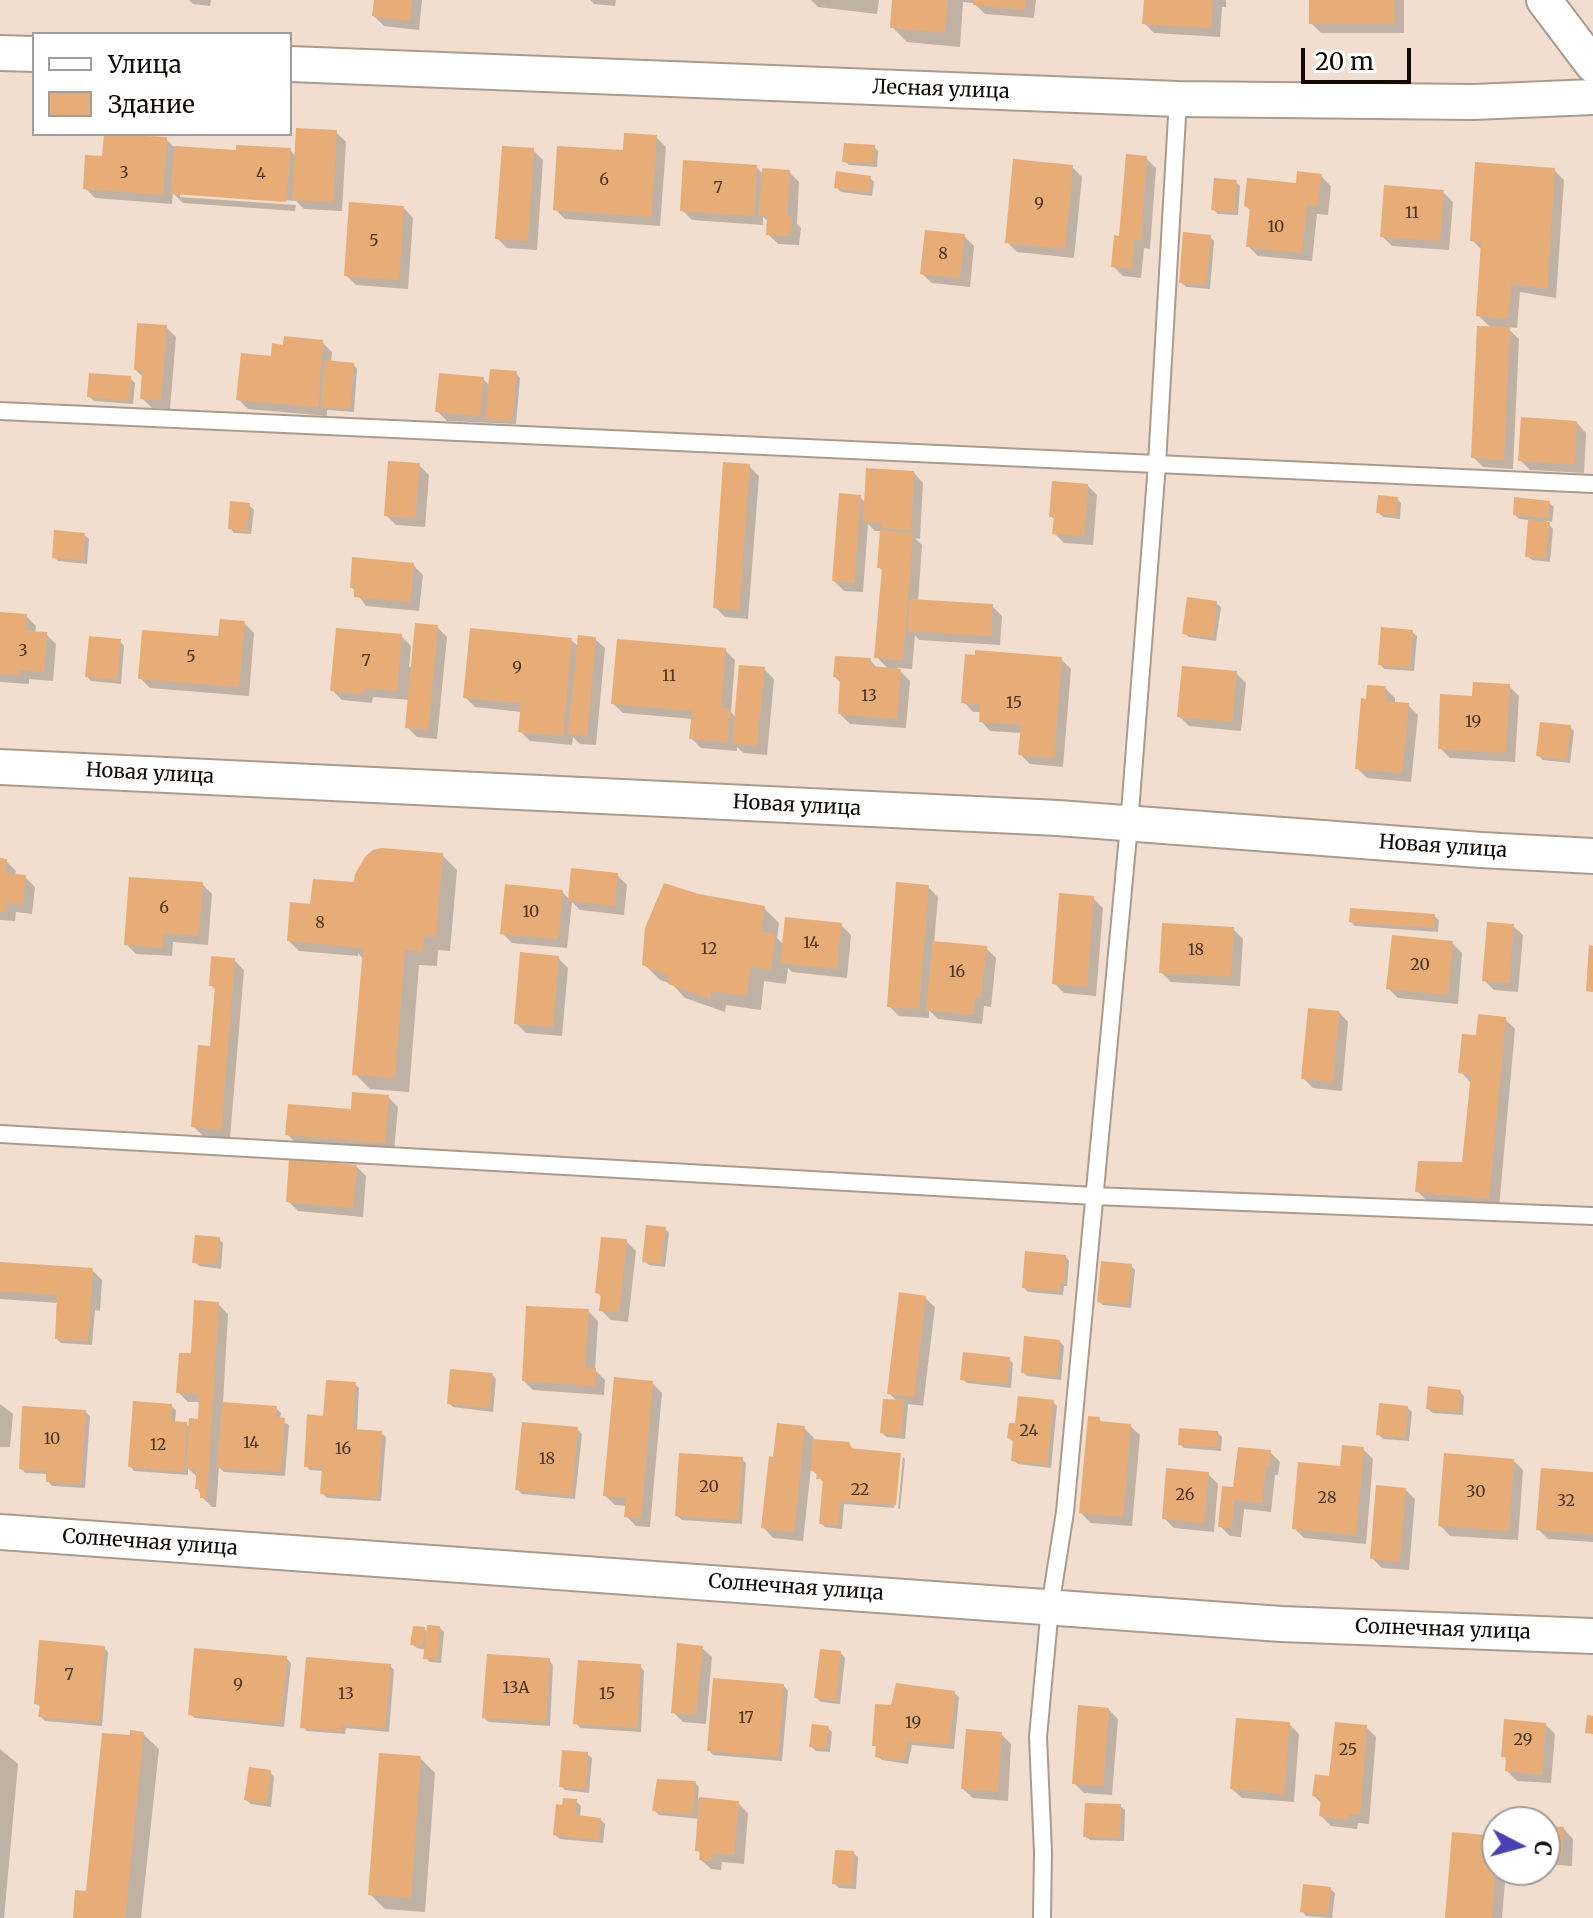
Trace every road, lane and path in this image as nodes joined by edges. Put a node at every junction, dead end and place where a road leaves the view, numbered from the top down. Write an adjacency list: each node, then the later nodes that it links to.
1 (1544, 0): 5 (street)
2 (0, 53): 3 (street)
3 (32, 54)
4 (292, 64): 7 (street, Лесная улица)
5 (1593, 65)
6 (1593, 97): 7 (street, Лесная улица)
7 (1178, 99): 9 (lane)
8 (0, 411): 9 (lane)
9 (1157, 464): 10 (lane); 12 (lane)
10 (1593, 484)
11 (0, 767): 12 (street, Новая улица)
12 (1129, 825): 13 (street, Новая улица); 15 (lane)
13 (1593, 856)
14 (0, 1134): 15 (lane)
15 (1094, 1196): 16 (lane); 18 (lane)
16 (1593, 1216)
17 (0, 1532): 18 (street, Солнечная улица)
18 (1050, 1607): 19 (street, Солнечная улица); 20 (lane)
19 (1593, 1636)
20 (1042, 1918)

